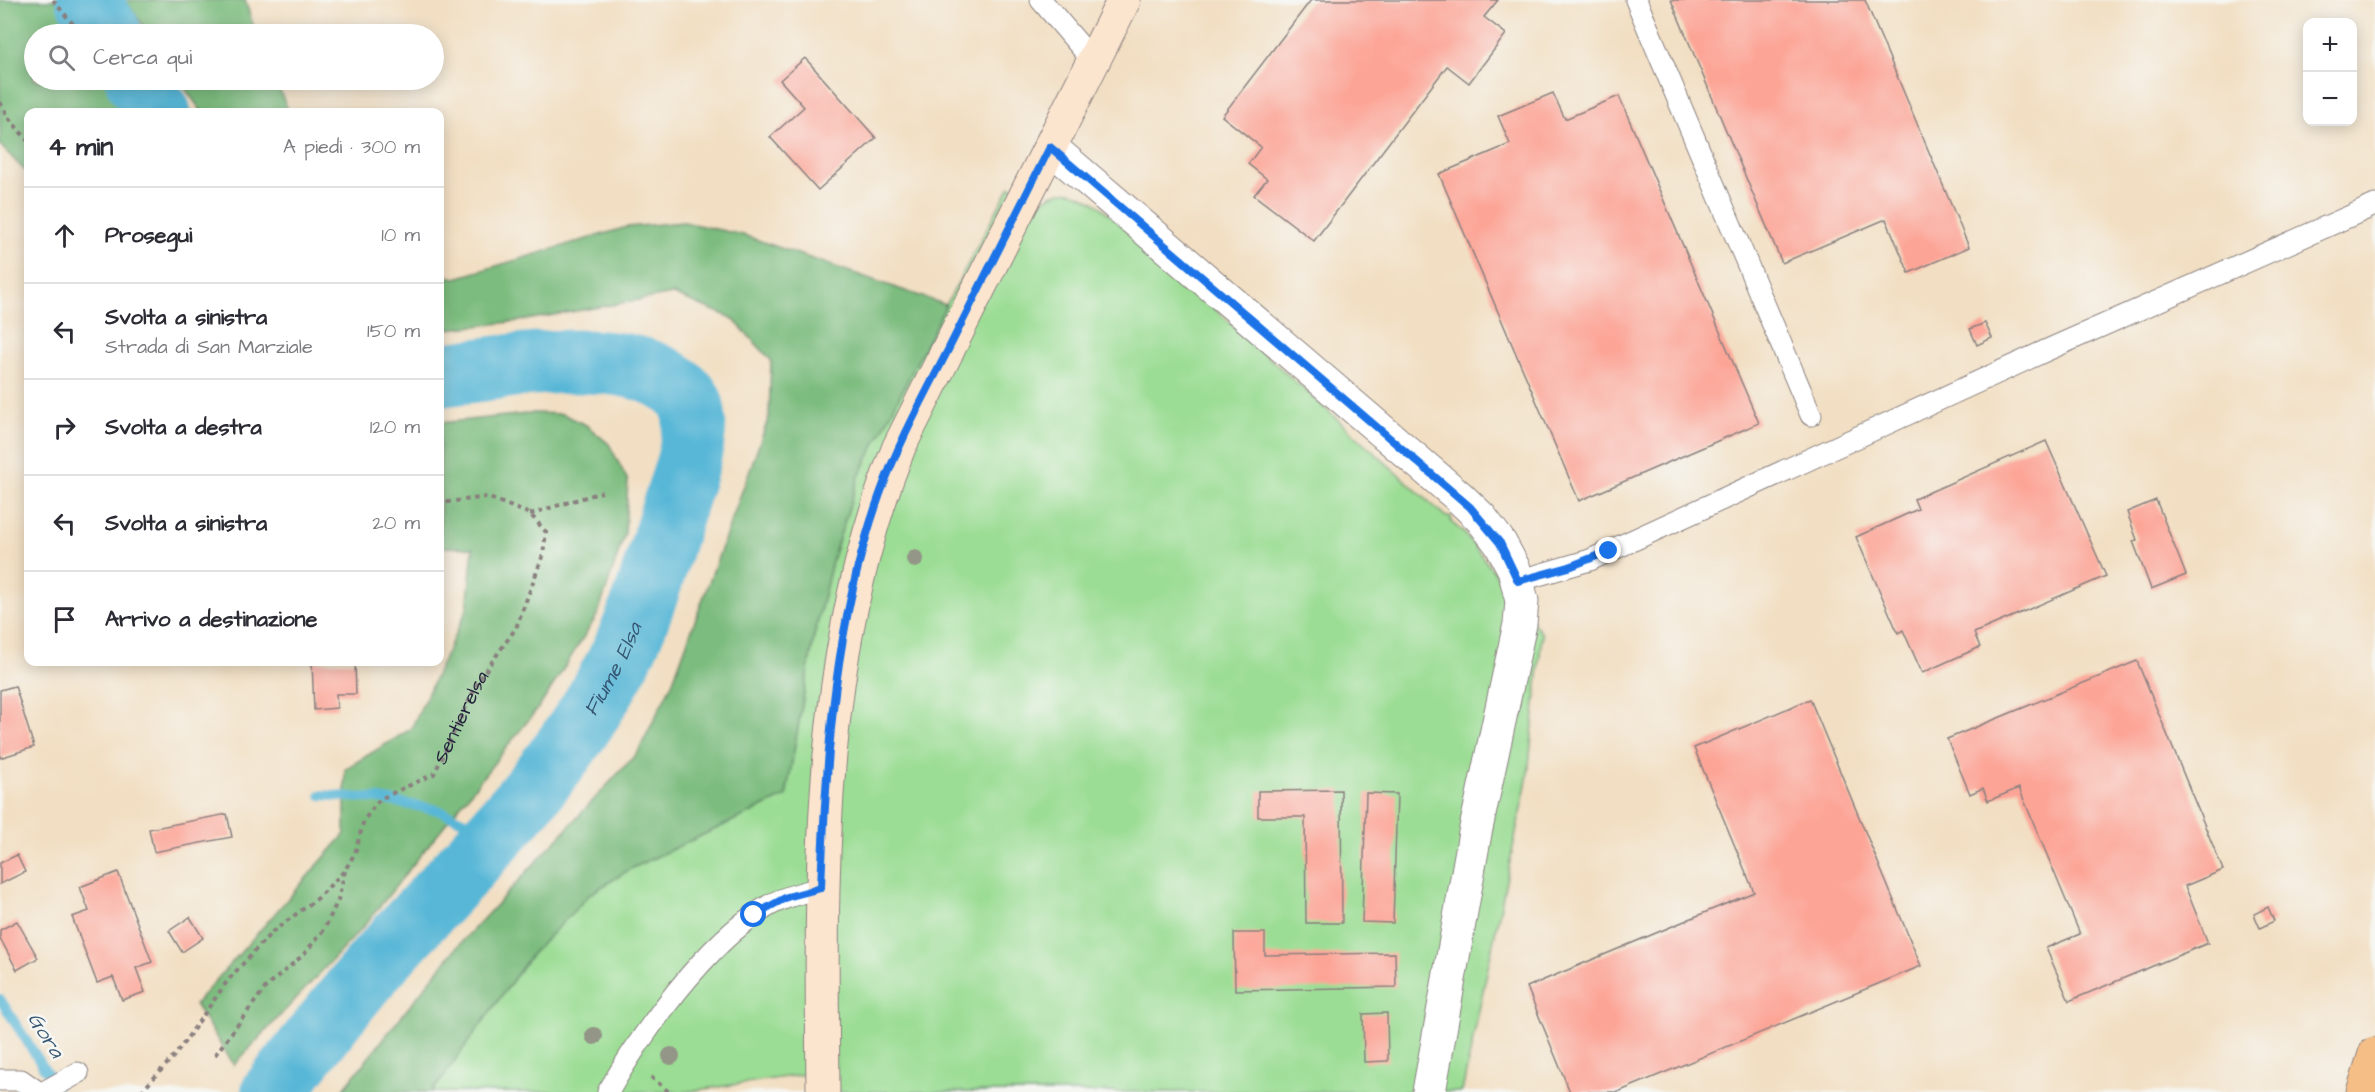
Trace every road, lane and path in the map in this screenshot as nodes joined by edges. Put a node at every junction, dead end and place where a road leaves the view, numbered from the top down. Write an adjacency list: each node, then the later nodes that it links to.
1 (53, 0): 5 (path)
2 (1041, 0): 6 (lane)
3 (1124, 0): 6 (street)
4 (1636, 0): 11 (lane)
5 (73, 24)
6 (1093, 61): 9 (street)
7 (0, 102): 8 (path)
8 (24, 136)
9 (1050, 147): 15 (street); 17 (street)
10 (2375, 205): 15 (lane)
11 (1811, 415)
12 (602, 492): 14 (path)
13 (444, 502): 14 (path)
14 (530, 514): 16 (path, Sentierelsa)
15 (1518, 581): 27 (street)
16 (345, 870): 19 (path); 24 (path, Sentierelsa)
17 (821, 888): 25 (lane); 26 (street)
18 (2375, 1054): 28 (main road)
19 (215, 1055)
20 (78, 1073): 23 (lane)
21 (0, 1080): 22 (lane)
22 (38, 1092)
23 (44, 1092)
24 (141, 1092)
25 (608, 1092)
26 (824, 1092)
27 (1429, 1092)
28 (2363, 1092)

